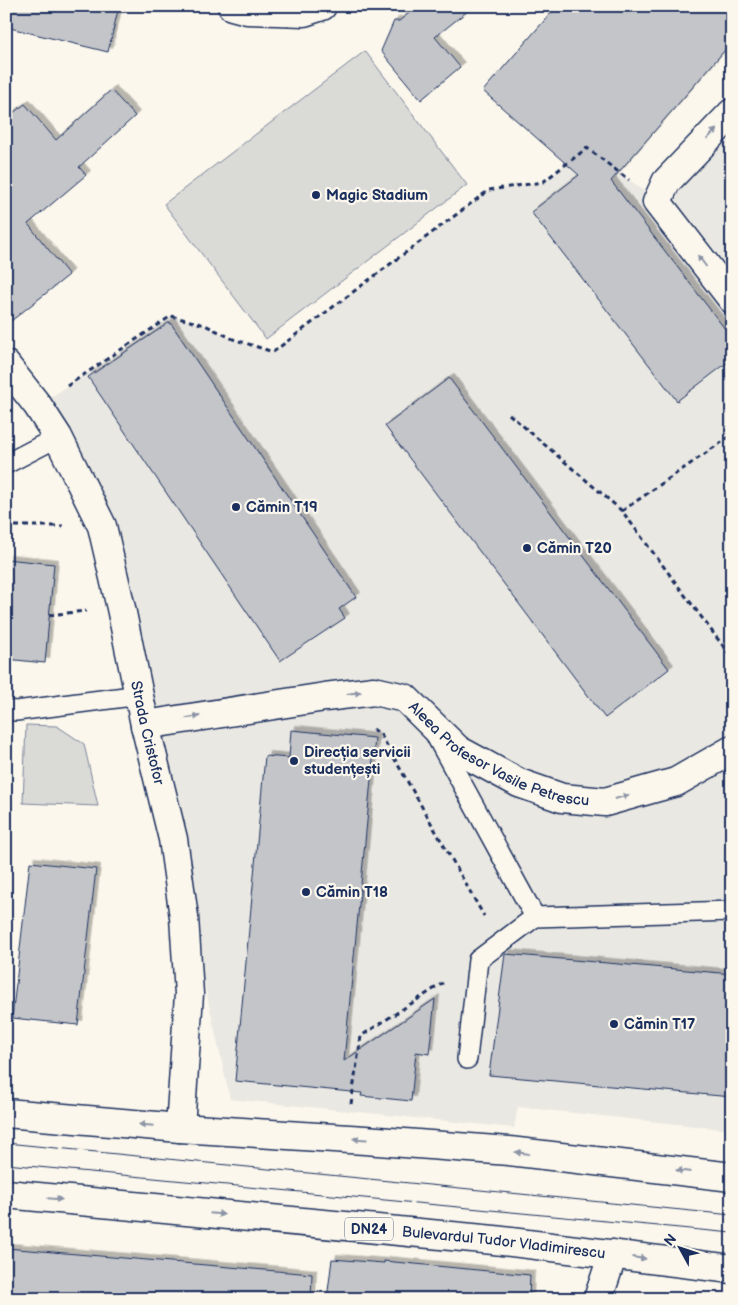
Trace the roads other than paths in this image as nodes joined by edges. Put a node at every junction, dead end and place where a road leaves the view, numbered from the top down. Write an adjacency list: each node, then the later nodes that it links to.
1 (232, 6): 2 (street)
2 (322, 6)
3 (732, 112): 4 (street, one-way to 3)
4 (732, 299)
5 (6, 365): 6 (street, Strada Cristofor)
6 (58, 437): 7 (lane); 8 (street, Strada Cristofor)
7 (6, 464)
8 (140, 695): 9 (lane); 11 (street, Strada Cristofor)
9 (6, 710)
10 (424, 716): 11 (street, Aleea Profesor Vasile Petrescu, one-way to 10); 12 (street, Aleea Profesor Vasile Petrescu, one-way to 12); 14 (lane)
11 (145, 725): 17 (street, Strada Cristofor)
12 (732, 750)
13 (732, 911): 14 (lane)
14 (535, 917): 15 (lane)
15 (467, 1059)
16 (6, 1113): 17 (street, one-way to 16)
17 (180, 1128): 18 (street, one-way to 17)
18 (732, 1177)
19 (6, 1194): 20 (street, Bulevardul Tudor Vladimirescu / DN24, one-way to 20)
20 (613, 1254): 21 (street, Bulevardul Tudor Vladimirescu / DN24, one-way to 21); 22 (street)
21 (732, 1269)
22 (598, 1299)

